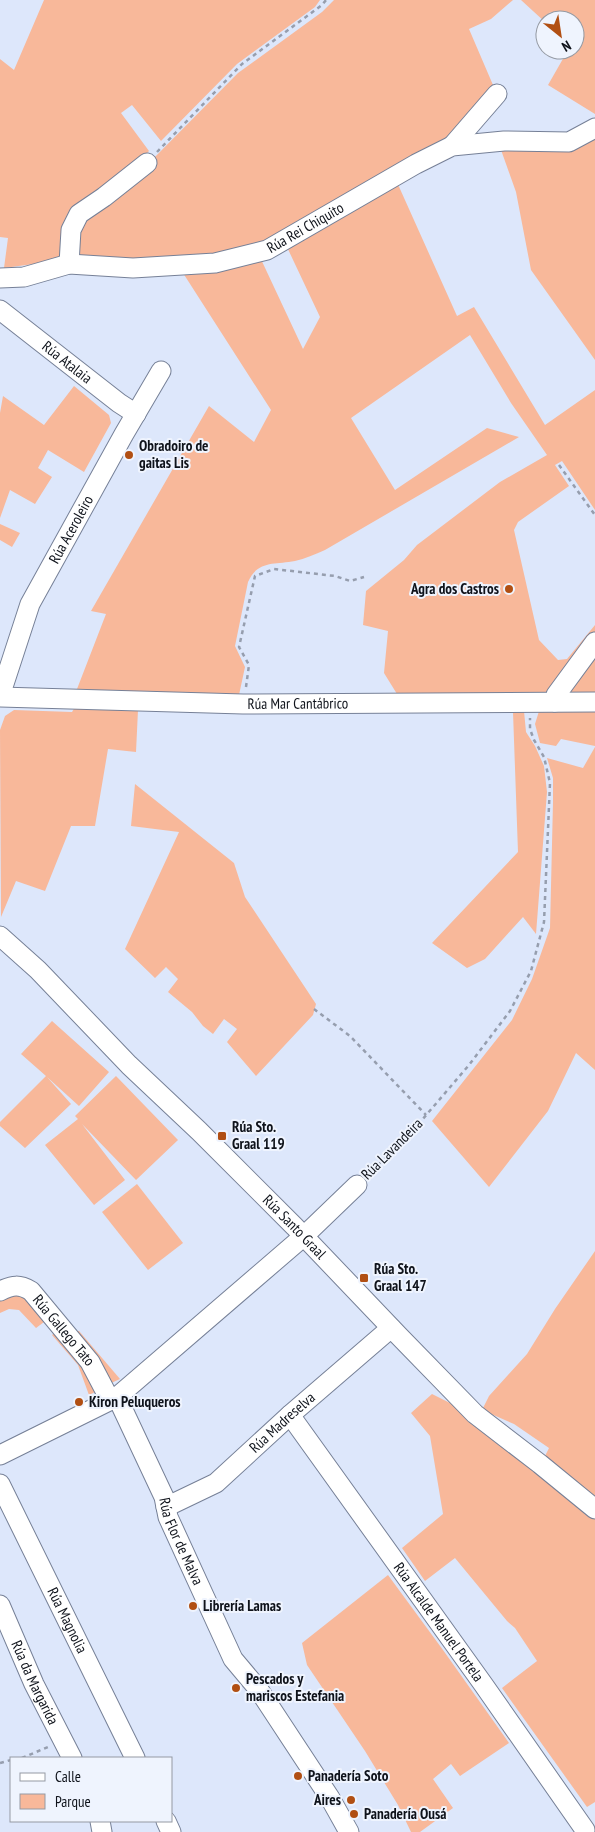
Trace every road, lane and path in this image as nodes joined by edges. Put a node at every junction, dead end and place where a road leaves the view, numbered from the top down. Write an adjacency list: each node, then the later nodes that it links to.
1 (326, 0): 5 (path)
2 (497, 94): 4 (street)
3 (595, 128): 4 (street, Rúa Rei Chiquito)
4 (452, 146): 6 (street, Rúa Rei Chiquito)
5 (147, 163): 6 (street)
6 (69, 264): 7 (street, Rúa Rei Chiquito)
7 (0, 278)
8 (0, 310): 10 (street, Rúa Atalaia)
9 (161, 371): 10 (street, Rúa Aceroleiro)
10 (136, 414): 15 (street, Rúa Aceroleiro)
11 (559, 465): 12 (path)
12 (595, 515)
13 (364, 577): 19 (path)
14 (595, 642): 16 (street)
15 (0, 696): 19 (street, Rúa Mar Cantábrico)
16 (555, 702): 17 (street, Rúa Mar Cantábrico); 18 (street, Rúa Mar Cantábrico)
17 (595, 702)
18 (531, 703): 19 (street, Rúa Mar Cantábrico); 22 (path, Rúa Lavandeira)
19 (243, 704)
20 (0, 936): 24 (street, Rúa Santo Graal)
21 (314, 1009): 22 (path)
22 (426, 1115): 23 (path, Rúa Lavandeira)
23 (357, 1185): 24 (street, Rúa Lavandeira)
24 (304, 1236): 26 (street, Rúa Santo Graal); 27 (street, Rúa Lavandeira)
25 (0, 1291): 27 (street, Rúa Gallego Tato)
26 (391, 1328): 28 (street, Rúa Madreselva); 32 (street, Rúa Santo Graal)
27 (114, 1398): 29 (street, Rúa Lavandeira); 31 (street, Rúa Flor de Malva)
28 (290, 1415): 31 (street, Rúa Madreselva); 38 (street, Rúa Alcalde Manuel Portela)
29 (0, 1455)
30 (0, 1484): 37 (street, Rúa Magnolia)
31 (166, 1507): 39 (street, Rúa Flor de Malva)
32 (595, 1509)
33 (0, 1604): 36 (street, Rúa da Margarida)
34 (50, 1746): 35 (path)
35 (24, 1757)
36 (71, 1757)
37 (134, 1757)
38 (587, 1828)
39 (349, 1832)

